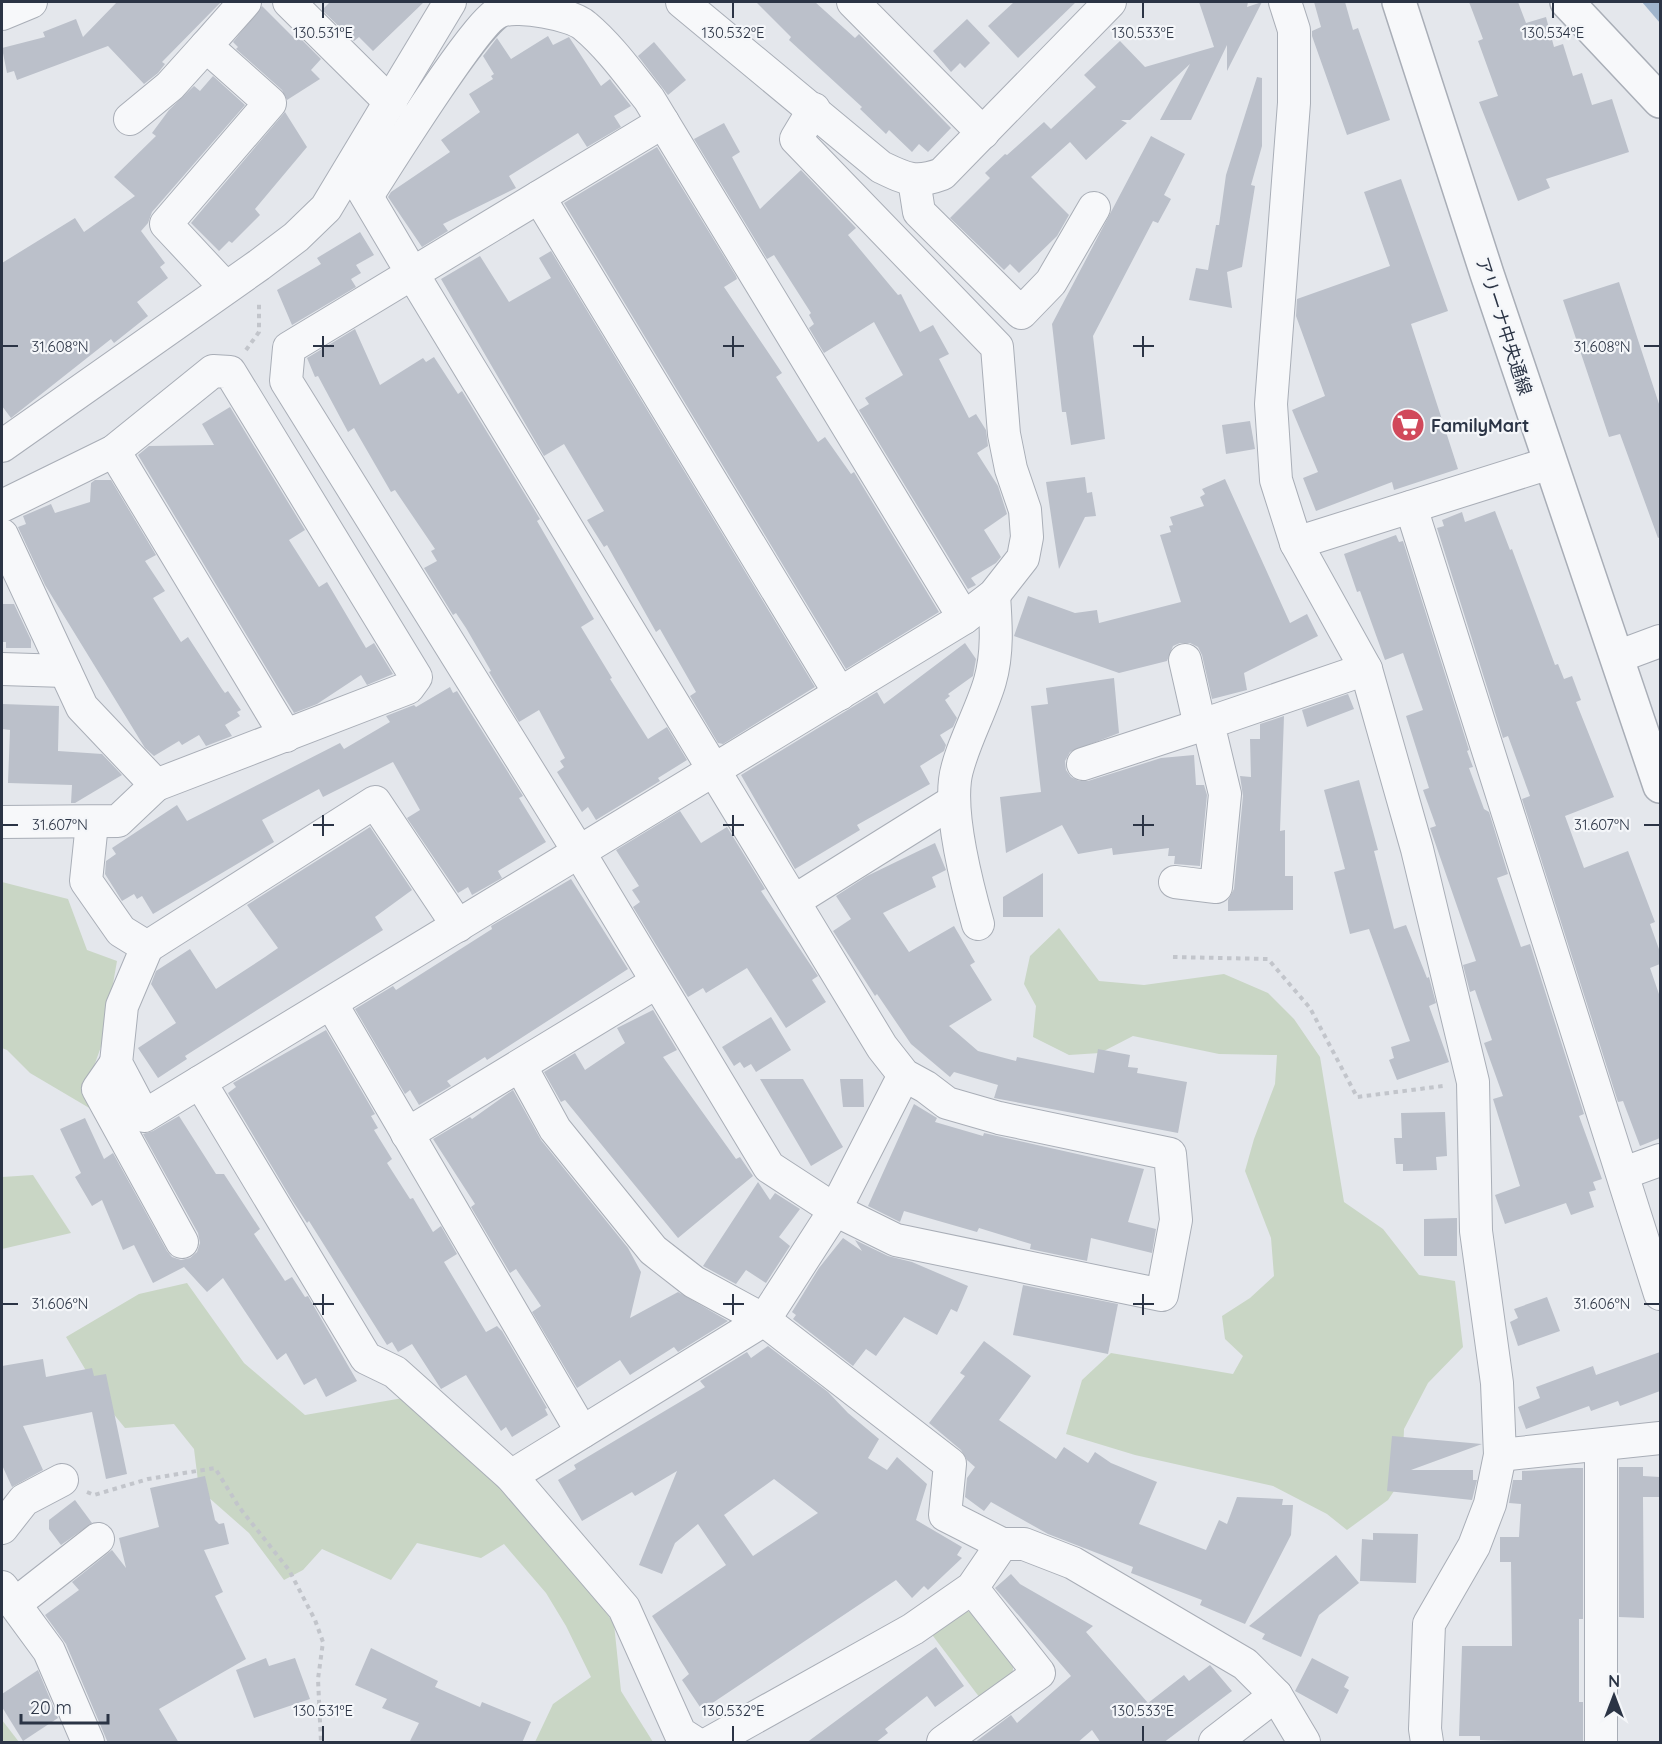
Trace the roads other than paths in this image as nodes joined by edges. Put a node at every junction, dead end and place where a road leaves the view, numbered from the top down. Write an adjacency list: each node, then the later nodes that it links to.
1 (31, 2): 11 (street)
2 (245, 2): 12 (street)
3 (289, 2): 14 (street)
4 (450, 2): 14 (street)
5 (682, 2): 15 (street)
6 (853, 2): 18 (street)
7 (1110, 2): 18 (street)
8 (1285, 2): 31 (street)
9 (1399, 2): 27 (street, アリーナ中央通線)
10 (1567, 2): 13 (street)
11 (2, 14)
12 (206, 46): 16 (street); 24 (street)
13 (1660, 101)
14 (392, 103): 20 (street)
15 (814, 109): 19 (street); 32 (street)
16 (130, 119)
17 (663, 122): 20 (street); 21 (street); 33 (street)
18 (983, 133): 19 (street)
19 (914, 180): 22 (street)
20 (359, 183): 23 (street); 24 (street)
21 (539, 197): 23 (street); 40 (street)
22 (1094, 208)
23 (412, 273): 44 (street); 50 (street)
24 (225, 287): 25 (street)
25 (2, 446)
26 (114, 451): 28 (street); 42 (street); 42 (street)
27 (1550, 463): 29 (street); 35 (street, アリーナ中央通線)
28 (2, 506)
29 (1411, 507): 31 (street); 64 (street)
30 (2, 535): 39 (street)
31 (1296, 543): 38 (street)
32 (994, 595): 33 (street); 47 (street)
33 (964, 618): 40 (street)
34 (1660, 641): 35 (street)
35 (1617, 657): 46 (street, アリーナ中央通線)
36 (1185, 660): 41 (street)
37 (2, 669): 39 (street)
38 (1366, 669): 41 (street); 72 (street)
39 (65, 671): 45 (street)
40 (840, 694): 44 (street)
41 (1204, 724): 43 (street); 51 (street)
42 (286, 736): 45 (street)
43 (1083, 764)
44 (714, 770): 50 (street); 52 (street)
45 (156, 785): 49 (street)
46 (1660, 786)
47 (954, 801): 52 (street); 53 (street)
48 (2, 822): 49 (street)
49 (92, 823): 55 (street)
50 (579, 852): 54 (street); 56 (street)
51 (1175, 882)
52 (794, 901): 60 (street)
53 (978, 924)
54 (458, 926): 55 (street); 57 (street)
55 (147, 947): 58 (street)
56 (657, 982): 59 (street); 65 (street)
57 (331, 1003): 61 (street); 62 (street)
58 (116, 1063): 61 (street); 66 (street)
59 (521, 1066): 62 (street); 68 (street)
60 (904, 1075): 65 (street); 65 (street)
61 (200, 1082): 73 (street)
62 (407, 1134): 69 (street)
63 (1660, 1160): 64 (street)
64 (1624, 1173): 67 (street)
65 (835, 1210): 68 (street)
66 (182, 1242)
67 (1660, 1294)
68 (764, 1320): 69 (street); 77 (street)
69 (582, 1432): 73 (street)
70 (1660, 1438): 71 (street)
71 (1600, 1447): 72 (street); 88 (street)
72 (1500, 1455): 87 (street)
73 (511, 1476): 82 (street)
74 (62, 1480): 75 (street)
75 (2, 1528)
76 (98, 1539): 79 (street)
77 (1002, 1544): 78 (street); 80 (street)
78 (972, 1588): 83 (street); 84 (street)
79 (8, 1596): 81 (street)
80 (1276, 1695): 85 (street); 86 (street)
81 (88, 1743)
82 (694, 1743)
83 (711, 1743)
84 (943, 1743)
85 (1215, 1743)
86 (1304, 1743)
87 (1427, 1743)
88 (1600, 1743)

